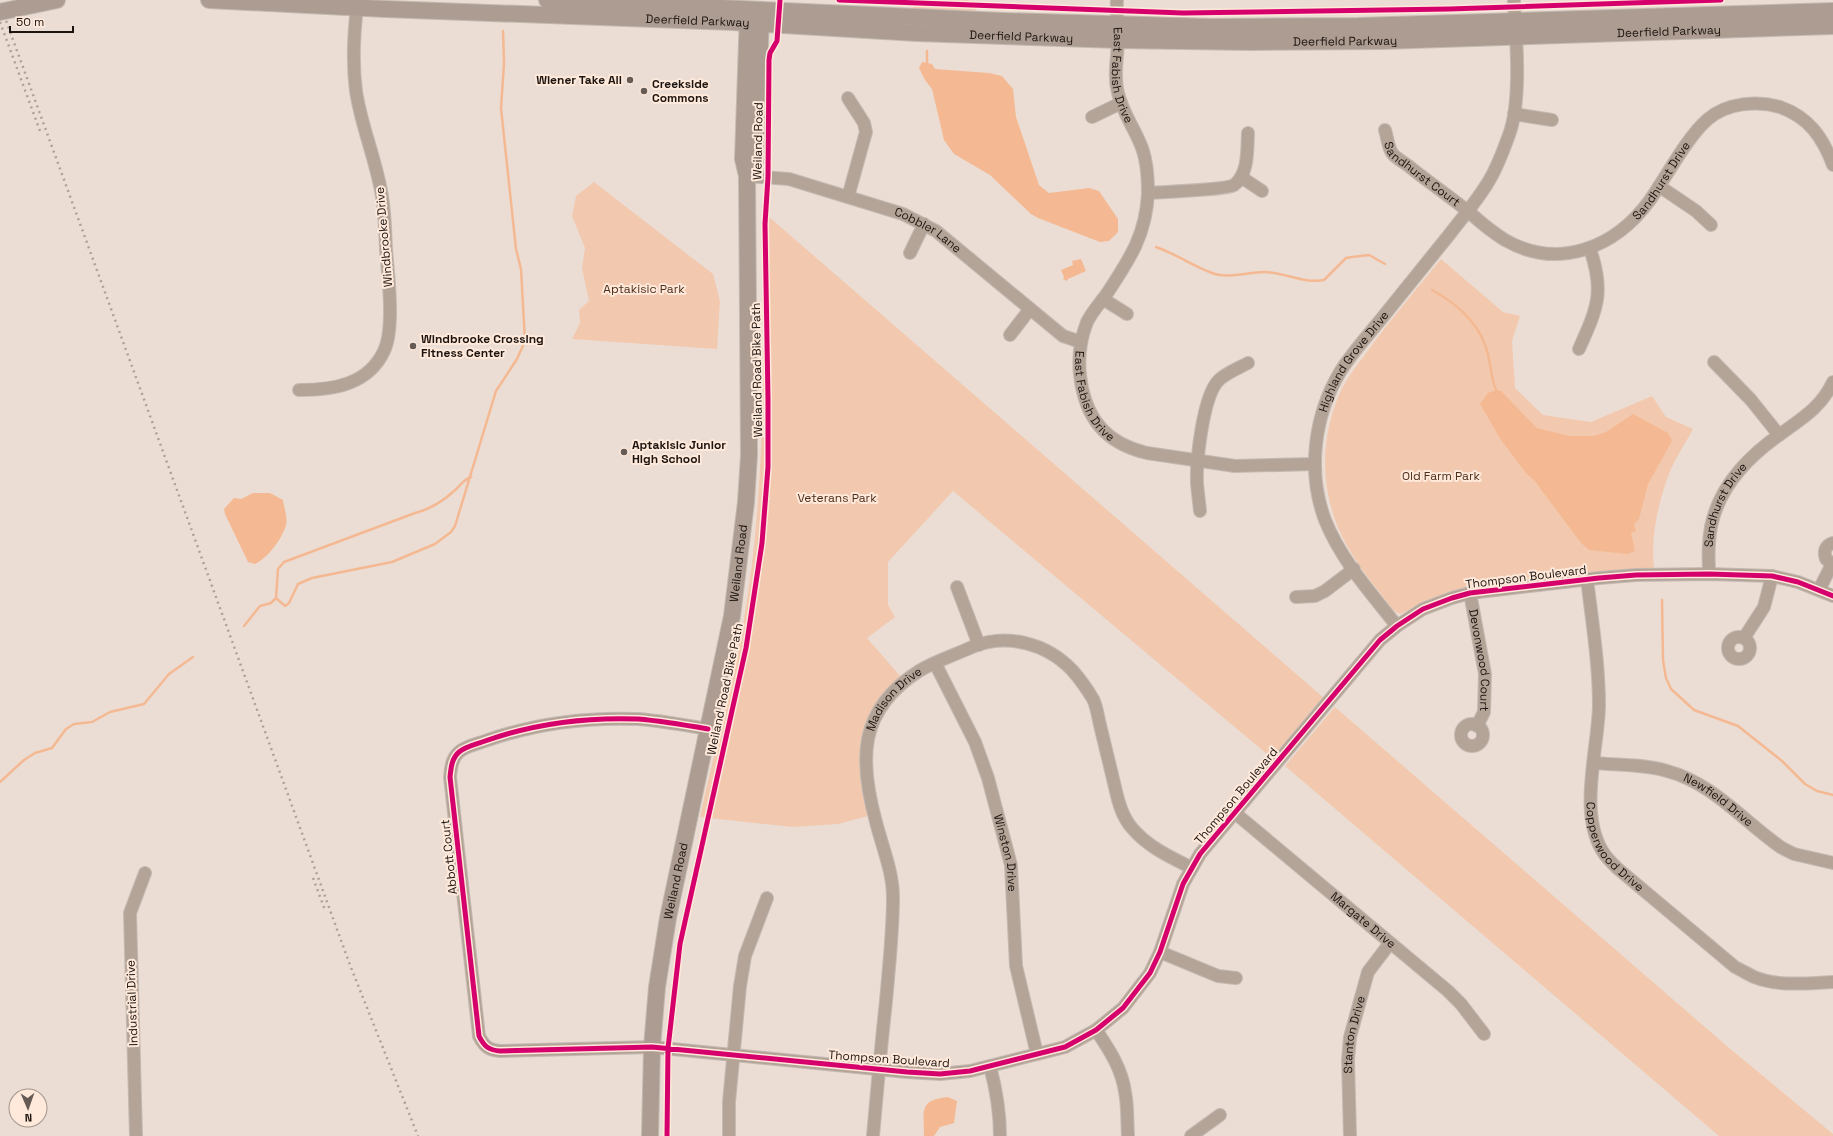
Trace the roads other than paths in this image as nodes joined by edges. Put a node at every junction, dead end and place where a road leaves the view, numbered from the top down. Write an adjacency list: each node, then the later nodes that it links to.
1 (57, 0): 11 (main road)
2 (209, 0): 7 (main road, Deerfield Parkway)
3 (547, 0): 8 (main road, Deerfield Parkway)
4 (727, 0): 8 (main road)
5 (1117, 0): 14 (street, East Fabish Drive)
6 (1514, 0): 13 (street, Highland Grove Drive)
7 (358, 4): 9 (main road, Deerfield Parkway); 43 (street, Windbrooke Drive)
8 (706, 8): 9 (main road, Deerfield Parkway)
9 (754, 11): 14 (main road, Deerfield Parkway); 23 (main road, Weiland Road)
10 (1833, 11): 13 (main road, Deerfield Parkway)
11 (0, 12)
12 (1833, 26): 13 (main road, Deerfield Parkway)
13 (1515, 29): 14 (main road, Deerfield Parkway); 17 (street, Highland Grove Drive)
14 (1118, 33): 16 (street, East Fabish Drive)
15 (848, 98): 28 (street)
16 (1121, 103): 18 (street); 27 (street, East Fabish Drive)
17 (1514, 114): 19 (street); 29 (street, Highland Grove Drive)
18 (1092, 116)
19 (1552, 120)
20 (1385, 130): 29 (street, Sandhurst Court)
21 (1248, 132): 24 (street)
22 (1833, 165): 25 (street, Sandhurst Drive)
23 (746, 176): 28 (street, Cobbler Lane); 64 (main road, Weiland Road)
24 (1241, 177): 26 (street); 27 (street)
25 (1659, 186): 31 (street); 32 (street, Sandhurst Drive)
26 (1262, 191)
27 (1148, 193): 34 (street, East Fabish Drive)
28 (848, 197): 30 (street, Cobbler Lane)
29 (1468, 211): 32 (street, Sandhurst Drive); 46 (street, Highland Grove Drive)
30 (924, 224): 33 (street); 35 (street, Cobbler Lane)
31 (1711, 225)
32 (1590, 249): 39 (street)
33 (910, 253)
34 (1103, 299): 36 (street); 38 (street, East Fabish Drive)
35 (1030, 310): 37 (street); 38 (street, Cobbler Lane)
36 (1127, 314)
37 (1010, 335)
38 (1081, 342): 45 (street, East Fabish Drive)
39 (1579, 349)
40 (1714, 362): 44 (street)
41 (1248, 363): 45 (street)
42 (1833, 382): 44 (street, Sandhurst Drive)
43 (299, 390)
44 (1779, 435): 51 (street, Sandhurst Drive)
45 (1199, 460): 46 (street, East Fabish Drive); 47 (street)
46 (1315, 464): 50 (street, Highland Grove Drive)
47 (1200, 511)
48 (1833, 542): 49 (street)
49 (1832, 564): 55 (street)
50 (1354, 570): 58 (street); 59 (street, Highland Grove Drive)
51 (1709, 574): 52 (street, Thompson Boulevard); 53 (street, Thompson Boulevard)
52 (1772, 576): 55 (street, Thompson Boulevard); 60 (street)
53 (1587, 579): 56 (street, Thompson Boulevard); 65 (street, Copperwood Drive)
54 (957, 587): 61 (street)
55 (1820, 590): 57 (street, Thompson Boulevard)
56 (1470, 593): 59 (street, Thompson Boulevard); 63 (street, Devonwood Court)
57 (1833, 596)
58 (1296, 597)
59 (1397, 626): 66 (street, Thompson Boulevard)
60 (1744, 638)
61 (979, 645): 62 (street, Madison Drive); 68 (street, Madison Drive)
62 (935, 663): 78 (street, Winston Drive); 81 (street, Madison Drive)
63 (1477, 726)
64 (708, 729): 77 (main road, Weiland Road); 77 (street, Abbott Court)
65 (1594, 764): 67 (street, Newfield Drive); 74 (street, Copperwood Drive)
66 (1235, 813): 68 (street, Thompson Boulevard); 71 (street, Margate Drive)
67 (1833, 863)
68 (1192, 868): 72 (street, Thompson Boulevard)
69 (144, 873): 83 (street, Industrial Drive)
70 (767, 898): 79 (street)
71 (1390, 943): 76 (street, Margate Drive); 90 (street, Stanton Drive)
72 (1160, 952): 73 (street); 75 (street, Thompson Boulevard)
73 (1236, 978)
74 (1833, 982)
75 (1096, 1030): 78 (street, Thompson Boulevard); 88 (street)
76 (1484, 1034)
77 (652, 1047): 79 (street, Thompson Boulevard); 84 (main road, Weiland Road)
78 (1037, 1054): 80 (street, Thompson Boulevard)
79 (733, 1055): 81 (street, Thompson Boulevard); 85 (street)
80 (990, 1066): 81 (street, Thompson Boulevard); 87 (street)
81 (879, 1070): 86 (street, Madison Drive)
82 (1220, 1115): 89 (street)
83 (136, 1136)
84 (650, 1136)
85 (729, 1136)
86 (873, 1136)
87 (1000, 1136)
88 (1128, 1136)
89 (1191, 1136)
90 (1350, 1136)

